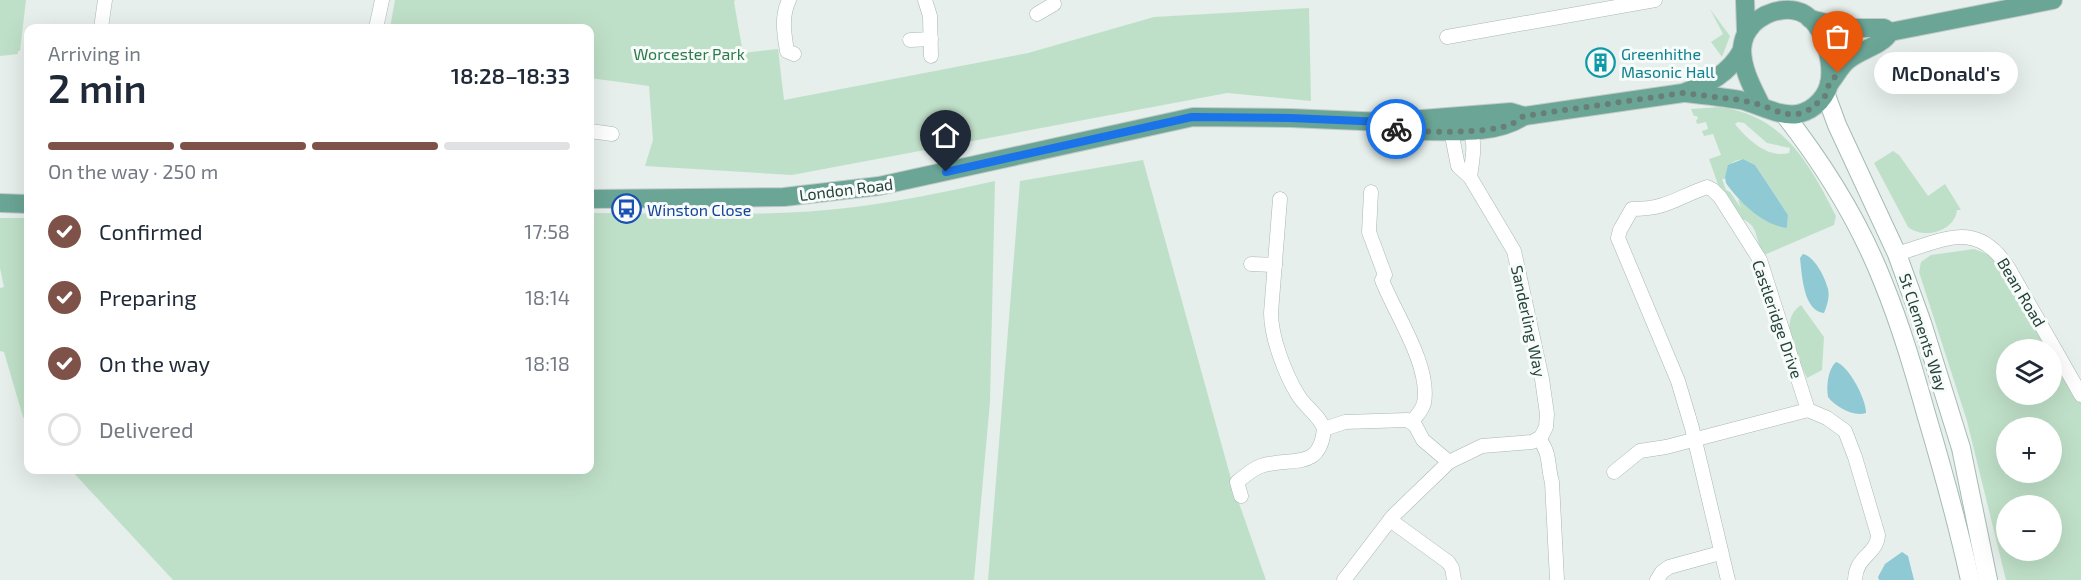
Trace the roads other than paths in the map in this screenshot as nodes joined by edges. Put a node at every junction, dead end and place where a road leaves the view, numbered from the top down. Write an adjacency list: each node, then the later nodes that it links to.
1 (105, 0): 11 (street)
2 (382, 0): 12 (street)
3 (789, 0): 19 (street)
4 (925, 0): 16 (street)
5 (1655, 0): 15 (street)
6 (1744, 0): 13 (main road)
7 (2053, 0): 14 (main road)
8 (1055, 6): 10 (street)
9 (1798, 10): 13 (main road); 14 (main road); 21 (main road)
10 (1037, 14)
11 (102, 24)
12 (377, 24)
13 (1746, 32): 18 (main road)
14 (1890, 32): 21 (main road)
15 (1447, 37)
16 (931, 39): 17 (street); 20 (street)
17 (910, 40)
18 (1742, 50): 22 (main road, London Road); 23 (main road)
19 (794, 54)
20 (932, 56)
21 (1828, 90): 24 (main road); 34 (main road, St Clements Way)
22 (1683, 93): 23 (main road, London Road); 25 (main road, London Road)
23 (1761, 105): 24 (main road)
24 (1784, 114): 54 (main road, St Clements Way)
25 (1461, 126): 28 (street); 28 (street, Sanderling Way); 30 (main road, London Road)
26 (594, 131): 27 (street)
27 (612, 134)
28 (1470, 177): 41 (street, Sanderling Way)
29 (1371, 192): 39 (street)
30 (594, 199)
31 (1280, 199): 36 (street)
32 (0, 203): 33 (main road)
33 (24, 204)
34 (1897, 254): 37 (street, Bean Road); 55 (main road, St Clements Way)
35 (1251, 264): 36 (street)
36 (1275, 265): 40 (street)
37 (2081, 395)
38 (1808, 410): 42 (street); 42 (street, Castleridge Drive); 53 (street)
39 (1412, 422): 40 (street); 43 (street)
40 (1324, 429): 45 (street)
41 (1539, 439): 43 (street); 50 (street)
42 (1695, 440): 44 (street); 47 (street, Castleridge Drive)
43 (1449, 462): 46 (street)
44 (1614, 472)
45 (1241, 496)
46 (1390, 520): 48 (street); 49 (street)
47 (1720, 553): 51 (street); 52 (street, Castleridge Drive)
48 (1344, 580)
49 (1455, 580)
50 (1557, 580)
51 (1657, 580)
52 (1728, 580)
53 (1855, 580)
54 (1970, 580)
55 (1988, 580)

